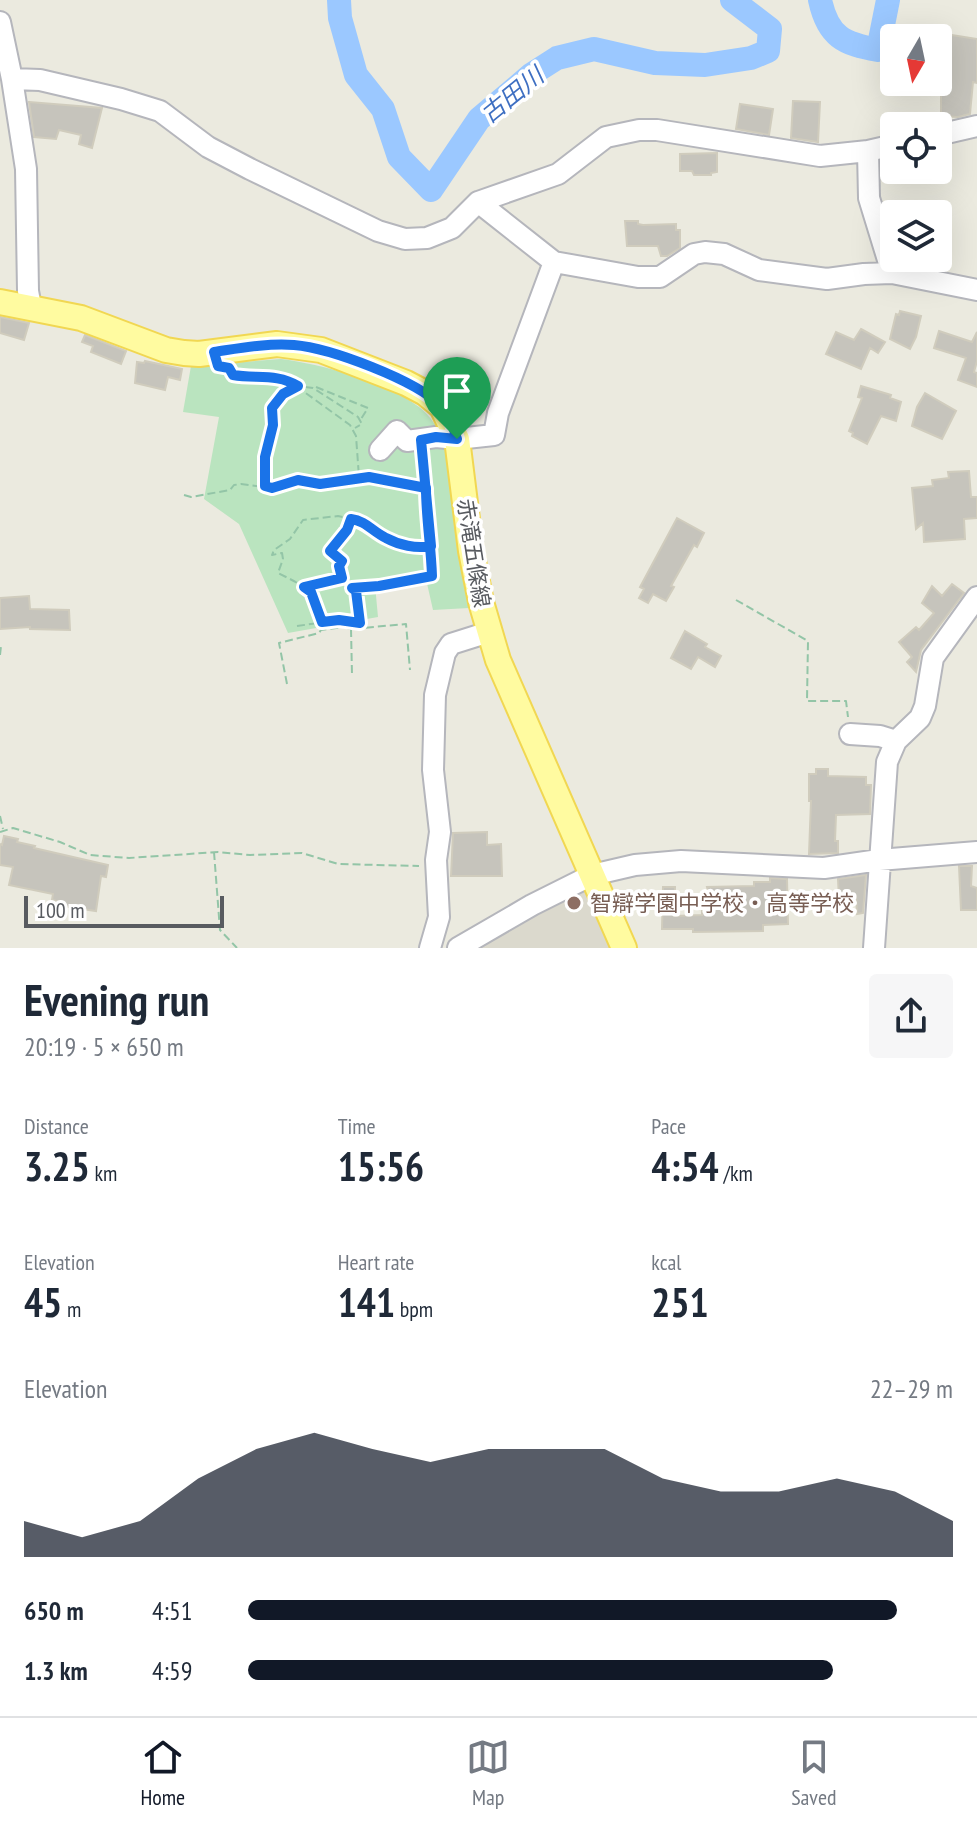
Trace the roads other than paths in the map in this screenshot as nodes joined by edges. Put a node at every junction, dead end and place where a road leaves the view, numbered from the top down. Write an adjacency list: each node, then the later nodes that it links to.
1 (0, 22): 2 (street)
2 (12, 79): 7 (street); 12 (street)
3 (977, 126): 4 (street)
4 (952, 132)
5 (880, 148): 6 (street)
6 (868, 151): 7 (street); 9 (street)
7 (478, 202): 8 (street)
8 (554, 262): 9 (street); 13 (street)
9 (892, 273): 10 (street)
10 (977, 290)
11 (0, 302): 12 (main road, 赤滝五條線)
12 (31, 307): 13 (main road, 赤滝五條線)
13 (457, 439): 14 (street); 16 (main road, 赤滝五條線)
14 (380, 450)
15 (977, 597): 18 (street)
16 (489, 632): 21 (main road, 赤滝五條線); 22 (street)
17 (850, 734): 18 (street)
18 (896, 741): 20 (street)
19 (977, 852): 20 (street)
20 (879, 860): 21 (street); 25 (street)
21 (592, 875): 23 (street); 24 (main road, 赤滝五條線)
22 (430, 948)
23 (458, 948)
24 (624, 948)
25 (874, 948)

